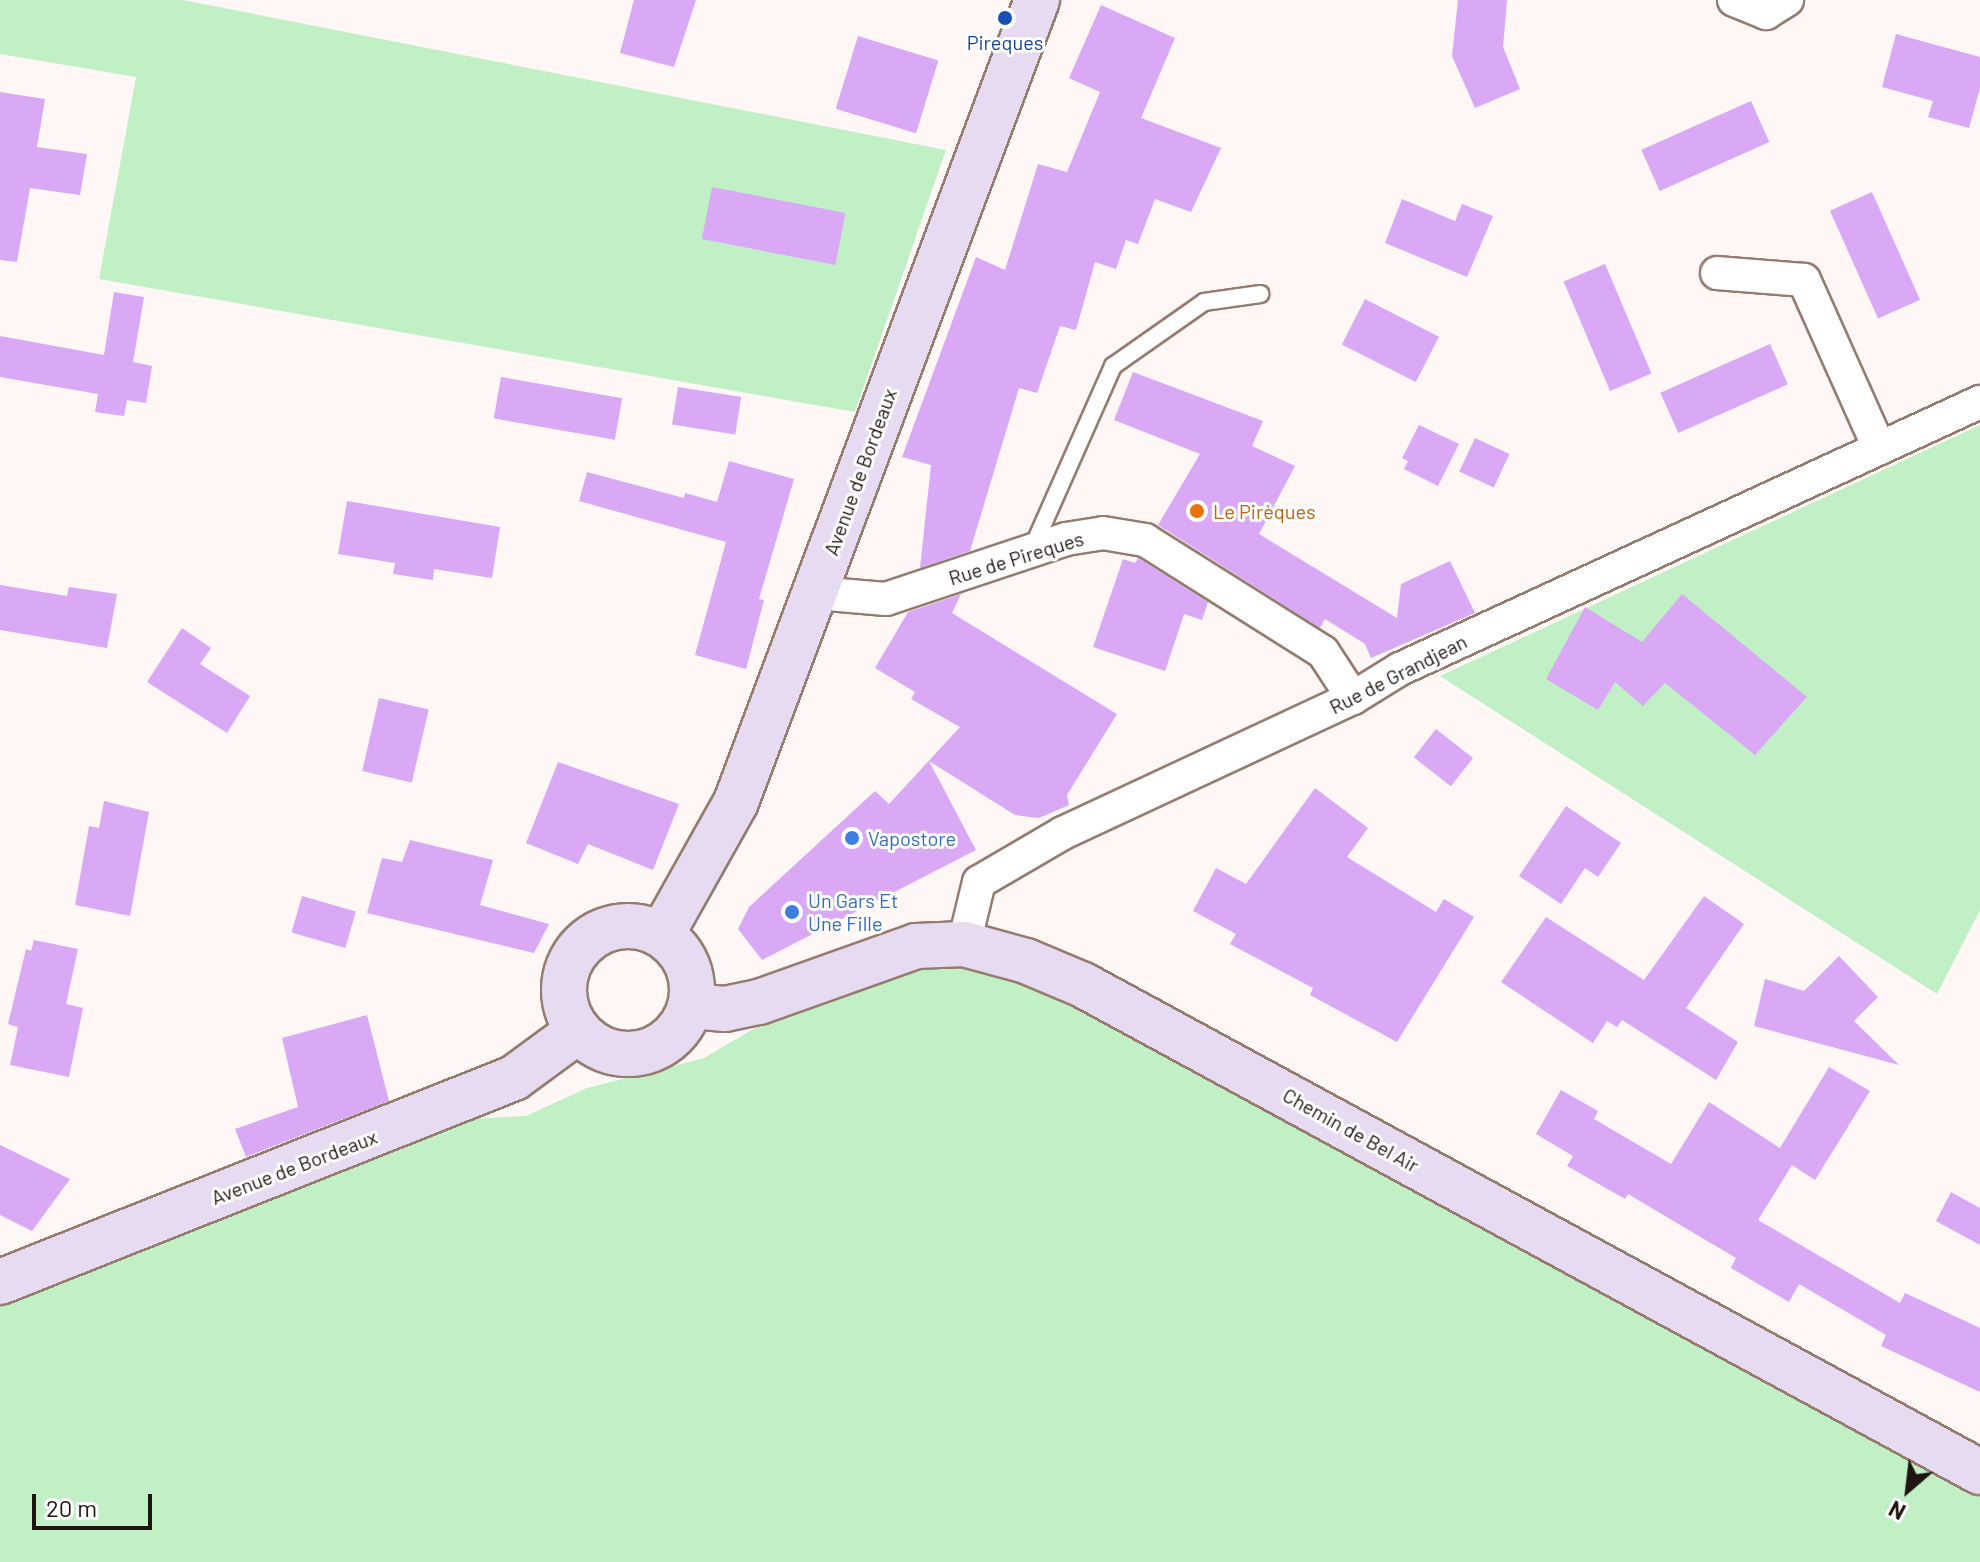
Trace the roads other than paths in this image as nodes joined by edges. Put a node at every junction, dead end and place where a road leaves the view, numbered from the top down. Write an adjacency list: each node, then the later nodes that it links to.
1 (1037, 0): 9 (main road, Avenue de Bordeaux)
2 (1734, 0): 3 (street)
3 (1787, 0)
4 (1717, 273): 7 (street)
5 (1260, 294): 8 (lane)
6 (1980, 402): 7 (street, Rue de Grandjean)
7 (1879, 448): 10 (street, Rue de Grandjean)
8 (1032, 550): 9 (street, Rue de Pireques); 10 (street, Rue de Pireques)
9 (816, 593): 11 (main road, Avenue de Bordeaux)
10 (1353, 698): 12 (street, Rue de Grandjean)
11 (662, 934): 13 (main road); 14 (main road)
12 (964, 944): 13 (main road, Chemin de Bel Air); 16 (main road, Chemin de Bel Air)
13 (691, 1006): 14 (main road)
14 (578, 1031): 15 (main road, Avenue de Bordeaux)
15 (0, 1282)
16 (1980, 1472)

